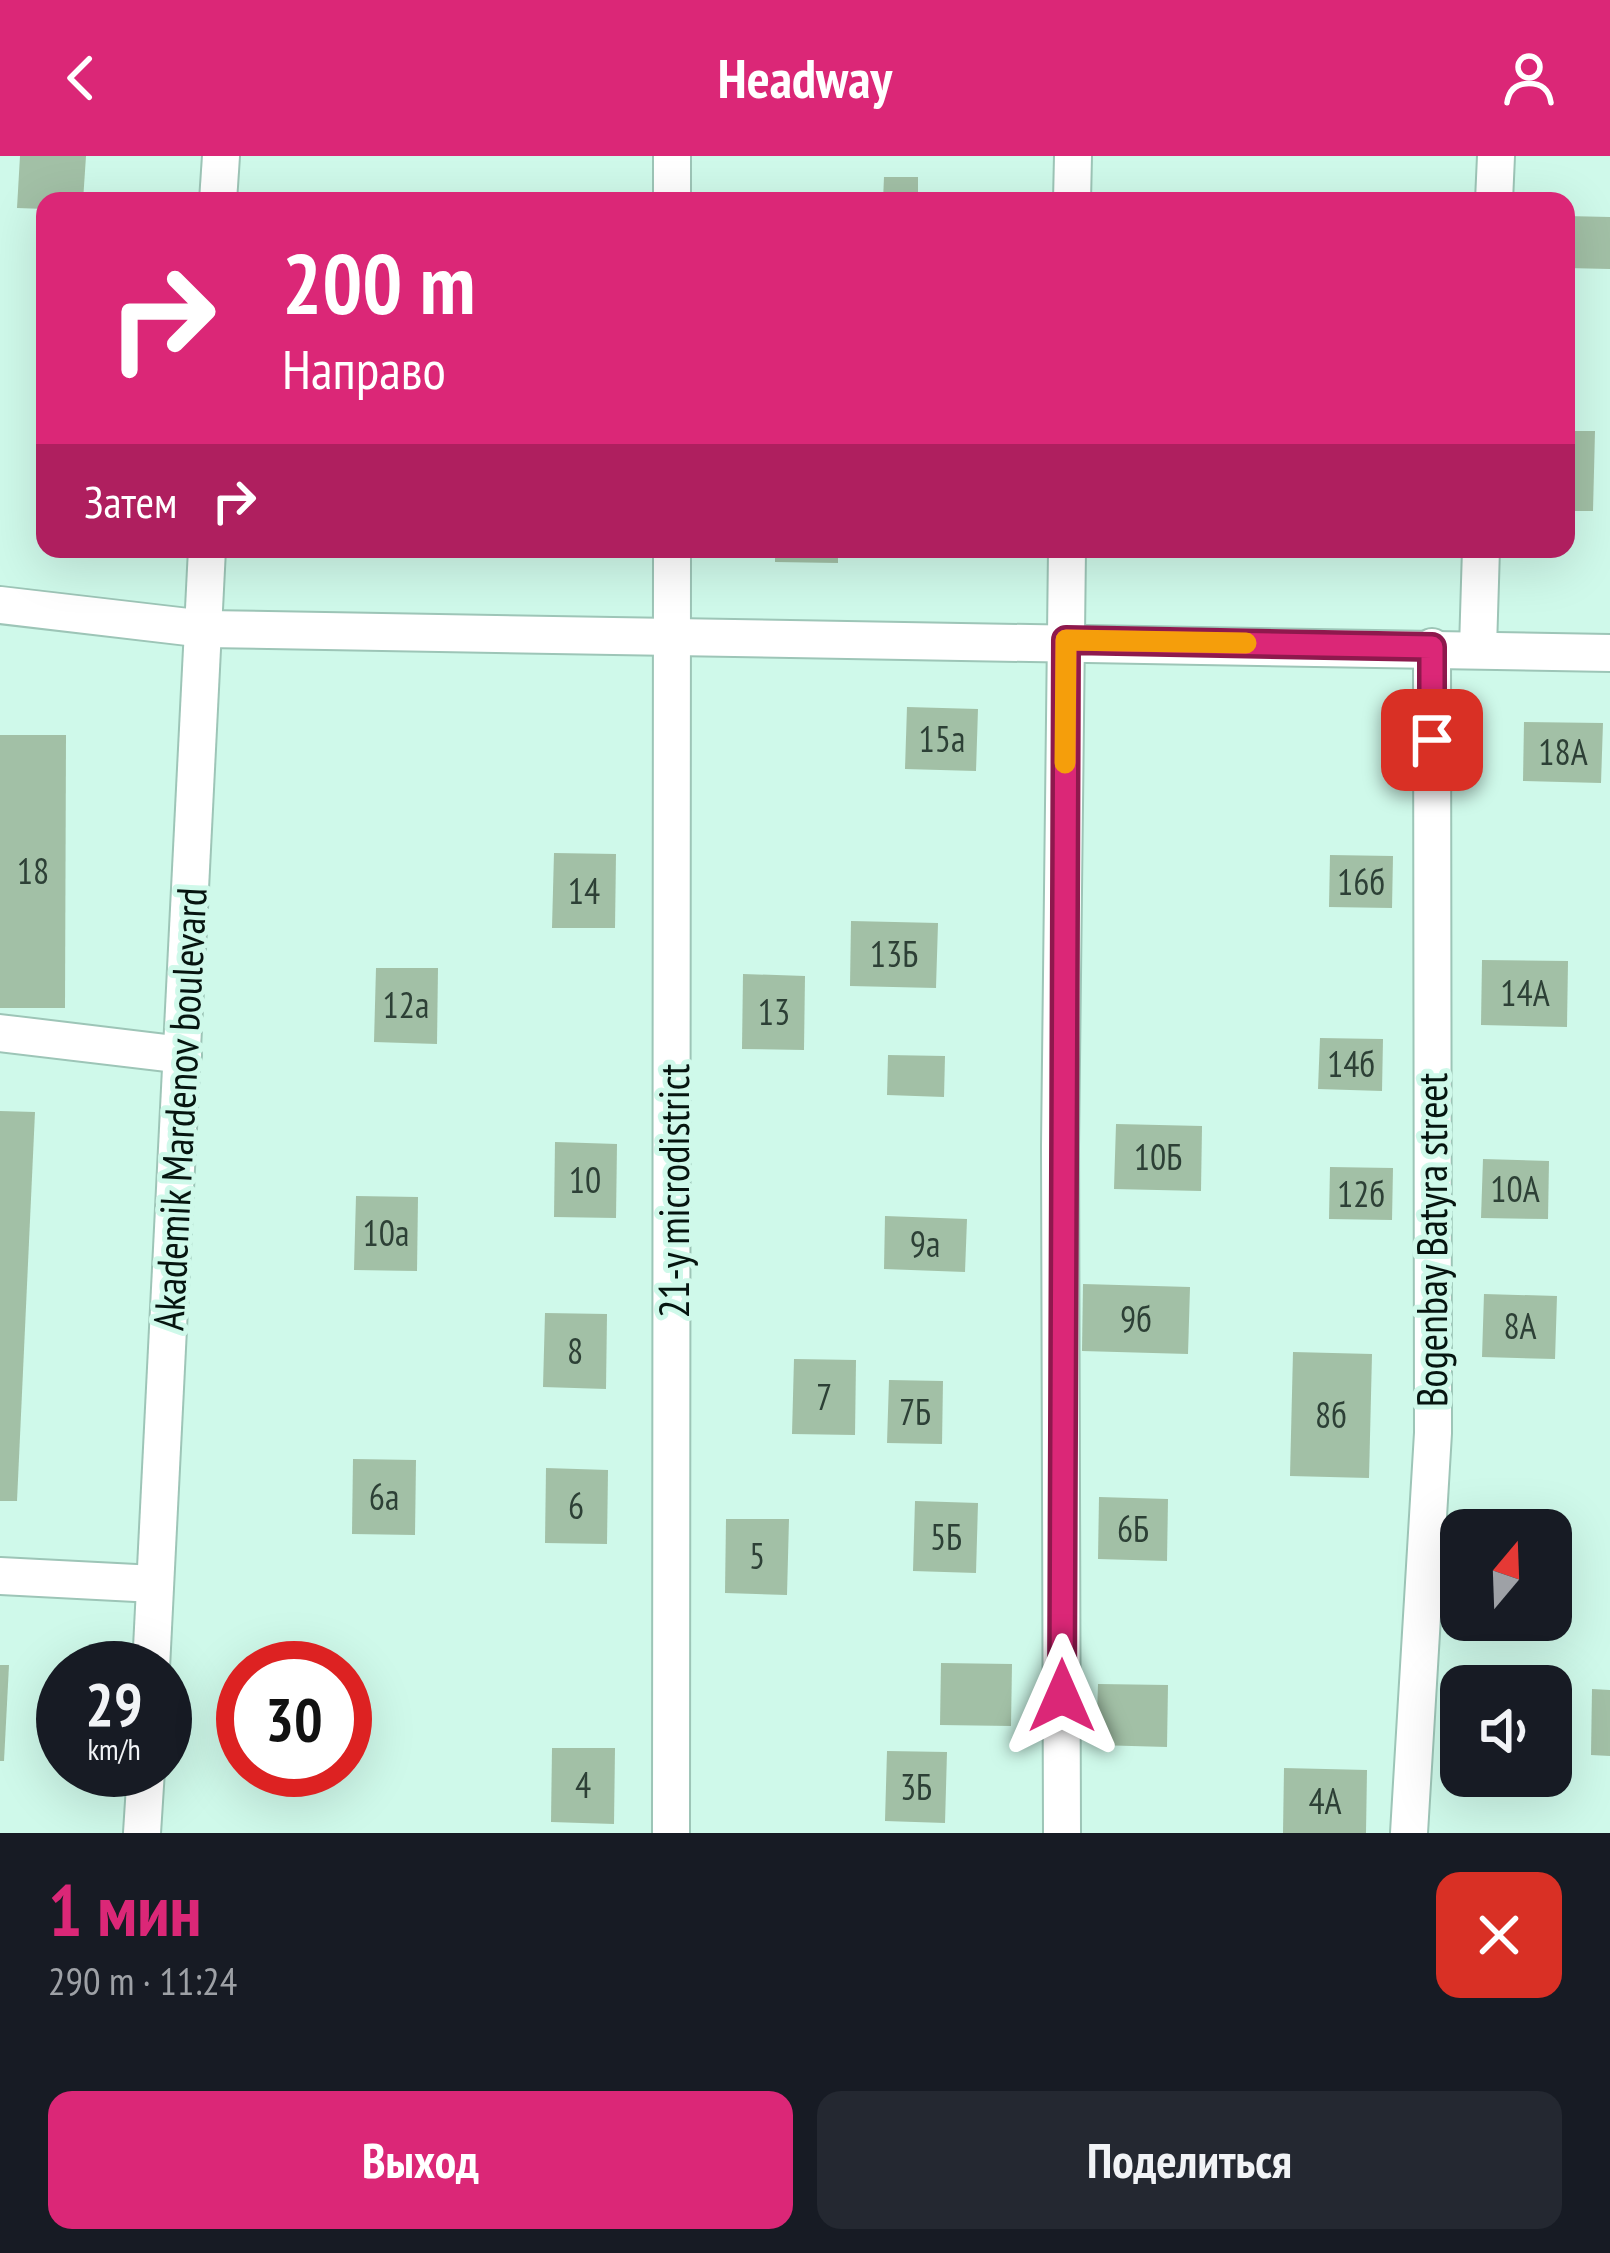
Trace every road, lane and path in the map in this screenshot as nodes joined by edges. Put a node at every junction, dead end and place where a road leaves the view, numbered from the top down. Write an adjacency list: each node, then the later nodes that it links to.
1 (221, 156): 5 (street)
2 (672, 156): 6 (street)
3 (1072, 156): 7 (street)
4 (1496, 156): 8 (street)
5 (219, 192)
6 (672, 192)
7 (1072, 192)
8 (1495, 192)
9 (207, 558): 14 (street, Akademik Mardenov boulevard)
10 (671, 558): 15 (street, 21-y microdistrict)
11 (1067, 558): 16 (street)
12 (1481, 558): 18 (street)
13 (0, 605): 14 (street)
14 (205, 629): 15 (street); 21 (street, Akademik Mardenov boulevard)
15 (671, 635): 16 (street); 27 (street, 21-y microdistrict)
16 (1066, 640): 17 (street); 28 (street)
17 (1432, 647): 18 (street); 29 (street, Bogenbay Batyra street)
18 (1478, 647): 19 (street)
19 (1610, 652)
20 (0, 1034): 21 (street)
21 (183, 1054): 23 (street, Akademik Mardenov boulevard)
22 (0, 1576): 23 (street)
23 (155, 1584): 24 (street, Akademik Mardenov boulevard)
24 (152, 1641)
25 (144, 1797): 26 (street)
26 (142, 1833)
27 (671, 1833)
28 (1062, 1833)
29 (1409, 1833)

